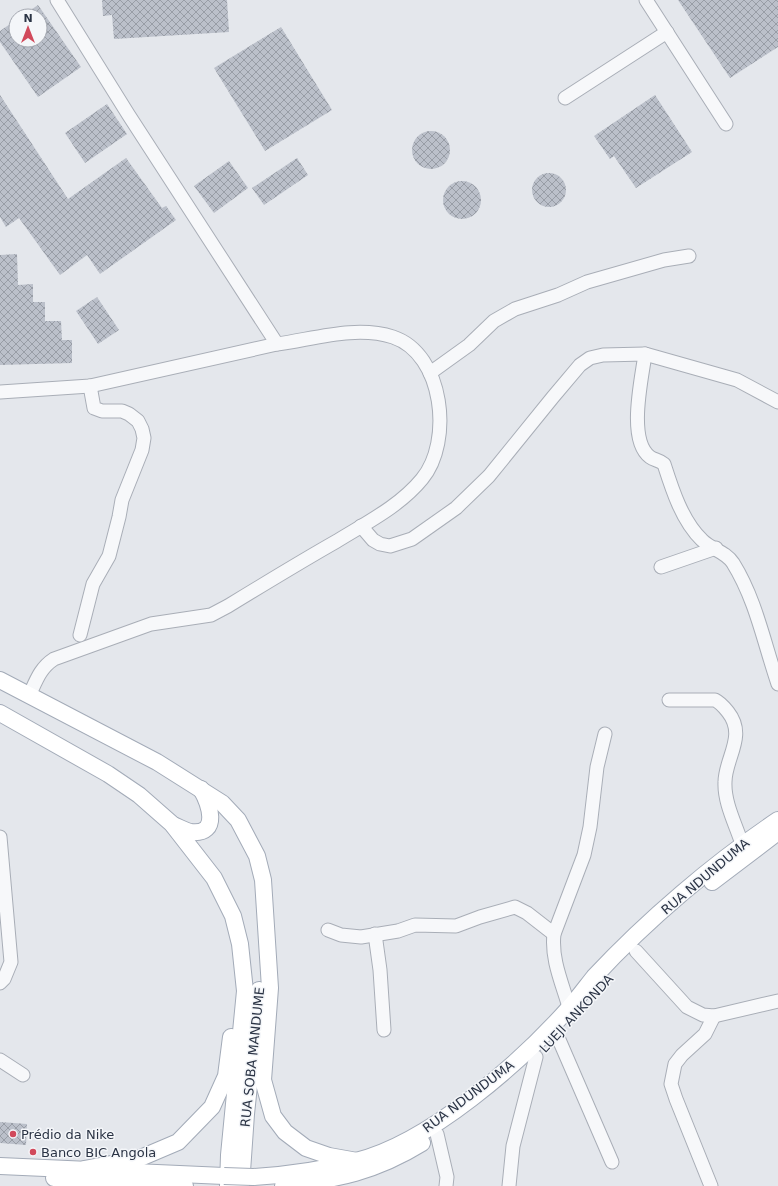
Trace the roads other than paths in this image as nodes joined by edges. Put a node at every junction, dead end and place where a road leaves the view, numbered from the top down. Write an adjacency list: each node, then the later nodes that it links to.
1 (57, 0): 7 (street)
2 (646, 0): 3 (street)
3 (667, 32): 4 (street); 5 (street)
4 (565, 98)
5 (726, 124)
6 (689, 256): 9 (street)
7 (277, 344): 9 (street); 10 (street)
8 (645, 354): 12 (street); 13 (street); 14 (street)
9 (430, 373): 13 (street)
10 (90, 386): 11 (street); 16 (street)
11 (0, 392)
12 (778, 402)
13 (361, 526): 19 (street)
14 (716, 548): 15 (street); 18 (street)
15 (661, 567)
16 (80, 635)
17 (0, 680): 19 (main road)
18 (778, 684)
19 (29, 696): 23 (main road)
20 (669, 700): 29 (street)
21 (0, 713): 25 (main road)
22 (605, 734): 33 (street)
23 (201, 789): 25 (main road); 30 (main road)
24 (778, 820): 29 (main road, RUA NDUNDUMA)
25 (172, 824): 28 (main road)
26 (778, 832): 34 (main road, LUEJI ANKONDA)
27 (0, 837): 35 (street)
28 (183, 839): 48 (main road); 50 (main road)
29 (742, 844): 37 (main road, RUA NDUNDUMA)
30 (267, 929): 47 (main road); 51 (main road, RUA SOBA MANDUME)
31 (328, 930): 32 (street)
32 (375, 934): 33 (street); 39 (street)
33 (554, 934): 37 (street)
34 (636, 951): 38 (street); 40 (main road, LUEJI ANKONDA)
35 (0, 983)
36 (778, 1001): 38 (street)
37 (570, 1007): 47 (main road, RUA NDUNDUMA)
38 (714, 1016): 57 (street)
39 (384, 1030)
40 (557, 1035): 41 (main road, LUEJI ANKONDA); 45 (street)
41 (536, 1057): 44 (main road, LUEJI ANKONDA); 56 (street)
42 (0, 1060): 43 (street)
43 (23, 1075)
44 (437, 1134): 47 (main road, LUEJI ANKONDA); 55 (street)
45 (612, 1162)
46 (0, 1166): 48 (main road, RUA NDUNDUMA)
47 (358, 1167): 51 (main road, RUA NDUNDUMA); 52 (main road, RUA NDUNDUMA)
48 (84, 1169): 50 (main road, RUA NDUNDUMA)
49 (0, 1175): 53 (main road)
50 (226, 1181): 51 (main road, RUA NDUNDUMA, bridge)
51 (247, 1181)
52 (319, 1184): 54 (main road, RUA NDUNDUMA)
53 (176, 1186)
54 (283, 1186)
55 (446, 1186)
56 (510, 1186)
57 (711, 1186)

